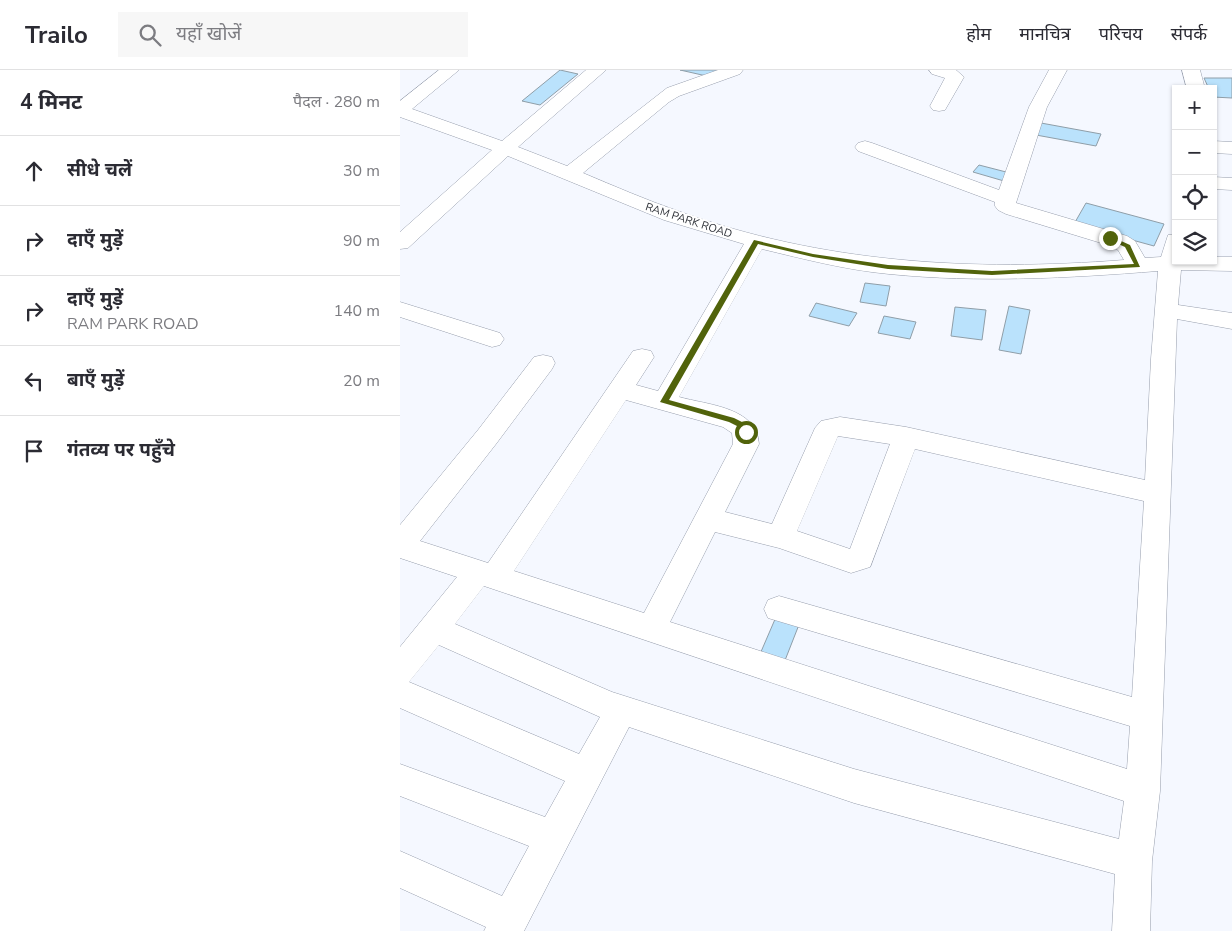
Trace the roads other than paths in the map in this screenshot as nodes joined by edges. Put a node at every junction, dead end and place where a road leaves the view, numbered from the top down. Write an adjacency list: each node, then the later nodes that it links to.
1 (450, 70): 9 (street)
2 (597, 70): 12 (street)
3 (734, 70): 14 (street)
4 (938, 70): 8 (street)
5 (1058, 70): 17 (street)
6 (1191, 70): 7 (street)
7 (1195, 85)
8 (939, 106)
9 (400, 111): 12 (street, RAM PARK ROAD)
10 (865, 147): 17 (street)
11 (1217, 147): 13 (street)
12 (505, 148): 14 (street, RAM PARK ROAD); 19 (street)
13 (1232, 148)
14 (569, 174): 18 (street, RAM PARK ROAD)
15 (1217, 183): 16 (street)
16 (1232, 184)
17 (1006, 199): 24 (street)
18 (756, 241): 24 (street, RAM PARK ROAD); 32 (street)
19 (400, 243)
20 (1172, 252): 24 (street, RAM PARK ROAD)
21 (1172, 260): 26 (street)
22 (1217, 261): 23 (street, RAM PARK ROAD)
23 (1232, 264)
24 (1138, 266)
25 (400, 308): 28 (street)
26 (1166, 310): 27 (street); 34 (street)
27 (1232, 321)
28 (492, 339)
29 (642, 357): 31 (street)
30 (543, 363): 37 (street)
31 (621, 390): 32 (street); 38 (street)
32 (664, 402): 35 (street)
33 (906, 437): 34 (street); 36 (street); 36 (street)
34 (1158, 494): 45 (street)
35 (708, 519): 36 (street); 41 (street)
36 (780, 537)
37 (400, 546): 38 (street)
38 (486, 575): 40 (street); 41 (street)
39 (779, 609): 45 (street)
40 (434, 629): 42 (street); 44 (street)
41 (651, 629): 48 (street)
42 (400, 671)
43 (400, 694): 46 (street)
44 (621, 710): 46 (street); 50 (street)
45 (1147, 716): 48 (street)
46 (586, 774): 49 (street)
47 (400, 780): 49 (street)
48 (1143, 791): 50 (street)
49 (553, 838): 52 (street)
50 (1134, 861): 53 (street)
51 (400, 870): 52 (street)
52 (506, 925)
53 (1131, 931)

